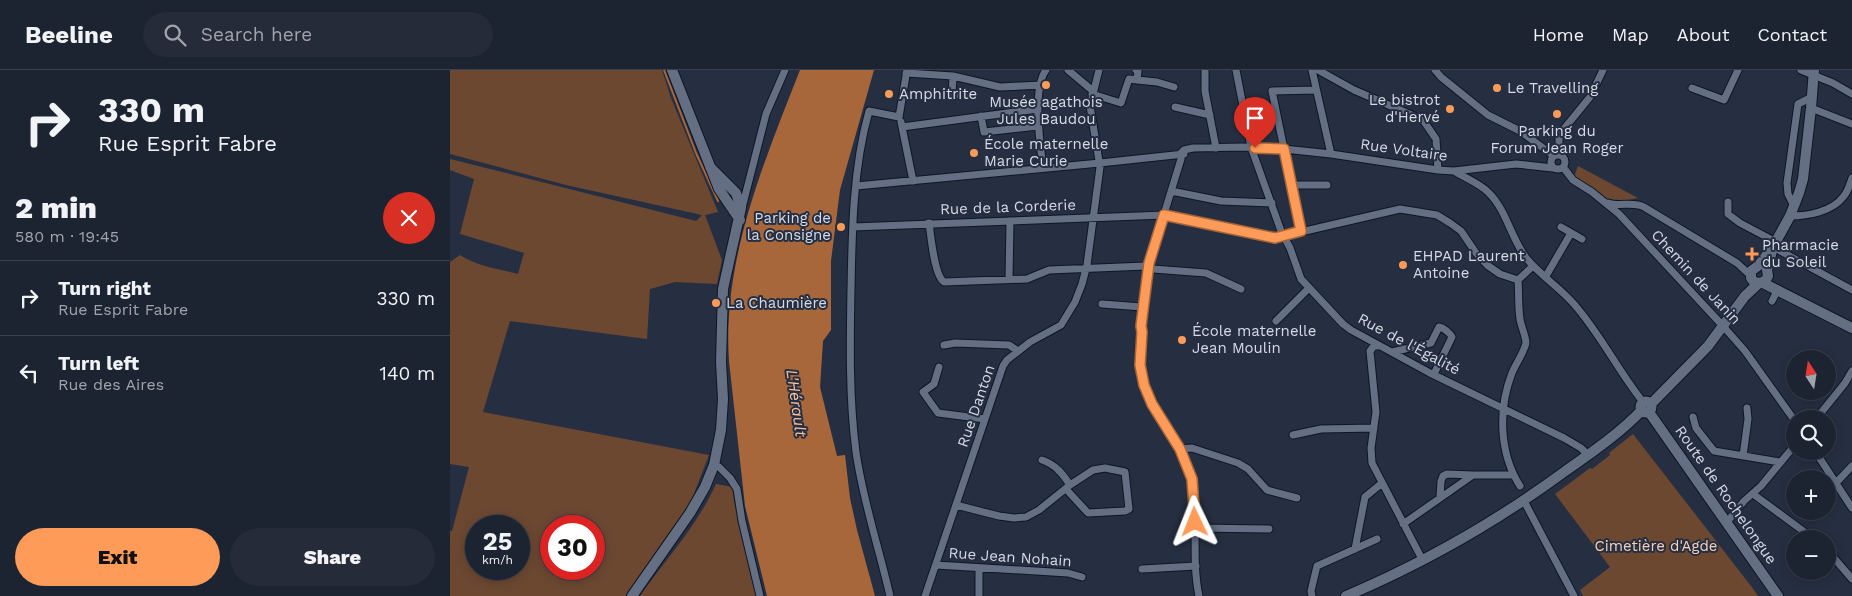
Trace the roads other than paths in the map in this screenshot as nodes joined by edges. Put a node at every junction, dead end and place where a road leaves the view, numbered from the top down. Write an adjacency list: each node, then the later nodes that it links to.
1 (672, 70): 43 (main road)
2 (785, 70): 59 (street)
3 (1046, 70): 19 (street)
4 (1068, 70): 23 (street)
5 (1100, 70): 23 (street, Rue Danton)
6 (1137, 70): 18 (street)
7 (1205, 70): 30 (street)
8 (1236, 70): 36 (street, Rue de l'Égalité)
9 (1312, 70): 22 (street)
10 (1318, 70): 47 (street)
11 (1435, 70): 41 (street)
12 (1603, 70): 41 (street)
13 (1738, 70): 21 (street)
14 (1800, 70): 16 (street)
15 (907, 71): 17 (street); 32 (street)
16 (1814, 73): 25 (street); 26 (main road)
17 (953, 76): 19 (street); 24 (street)
18 (1137, 80): 20 (street); 23 (street)
19 (1041, 85): 29 (street)
20 (1174, 87)
21 (1692, 88)
22 (1316, 90): 38 (street); 40 (street)
23 (1093, 92): 42 (street, Rue Danton)
24 (967, 94)
25 (1852, 94)
26 (1812, 97): 28 (main road); 60 (street)
27 (1175, 107): 30 (street)
28 (1811, 108): 33 (street); 60 (main road)
29 (1038, 109): 31 (street); 35 (street)
30 (1210, 115): 37 (street)
31 (981, 116): 34 (street); 35 (street)
32 (899, 117): 34 (street); 53 (street)
33 (1852, 124)
34 (902, 126): 50 (street)
35 (1038, 126): 45 (street)
36 (1251, 147): 37 (street, Rue Voltaire); 38 (street, Rue Voltaire); 56 (street, Rue de l'Égalité)
37 (1216, 148): 39 (street, Rue Voltaire)
38 (1284, 149): 40 (street, Rue Voltaire); 51 (street)
39 (1181, 153): 42 (street, Rue Voltaire); 54 (street)
40 (1331, 154): 47 (street, Rue Voltaire)
41 (1556, 155): 44 (street); 46 (street)
42 (1100, 164): 45 (street, Rue Voltaire); 63 (street, Rue Danton)
43 (710, 167): 55 (main road); 59 (main road)
44 (1563, 167): 46 (street); 58 (street, Chemin de Janin)
45 (1043, 168): 50 (street, Rue Voltaire)
46 (1553, 168): 48 (street, Rue Voltaire)
47 (1438, 170): 48 (street, Rue Voltaire)
48 (1454, 171): 74 (street, Route de Rochelongue)
49 (1852, 178): 62 (street)
50 (913, 180): 53 (street, Rue Voltaire)
51 (1291, 185): 52 (street); 69 (street)
52 (1327, 185)
53 (856, 186): 67 (street)
54 (1171, 191): 56 (street); 61 (street)
55 (724, 197): 59 (street); 64 (main road)
56 (1272, 202): 71 (street, Rue de l'Égalité)
57 (1728, 202): 73 (street)
58 (1605, 203): 77 (street); 89 (street, Chemin de Janin)
59 (742, 204): 64 (main road)
60 (1794, 206): 62 (main road)
61 (1164, 215): 63 (street, Rue de la Corderie); 71 (street, Rue de la Corderie); 75 (street)
62 (1790, 216): 73 (main road)
63 (1093, 218): 65 (street, Rue de la Corderie); 76 (street, Rue Danton)
64 (740, 220): 115 (main road)
65 (1010, 221): 66 (street, Rue de la Corderie); 79 (street)
66 (929, 224): 67 (street, Rue de la Corderie); 79 (street)
67 (853, 227): 146 (street)
68 (1561, 227): 70 (street)
69 (1301, 231): 71 (street, Rue de la Corderie); 80 (street, Rue de la Corderie)
70 (1571, 233): 72 (street); 78 (street)
71 (1284, 236): 81 (street, Rue de l'Égalité)
72 (1582, 240)
73 (1775, 245): 77 (main road); 84 (street)
74 (1532, 266): 78 (street, Route de Rochelongue); 80 (street)
75 (1148, 268): 76 (street); 82 (street); 87 (street)
76 (1086, 269): 79 (street); 94 (street, Rue Danton)
77 (1759, 275): 83 (main road); 89 (main road)
78 (1546, 276): 101 (street, Route de Rochelongue)
79 (1009, 279)
80 (1518, 280): 100 (street)
81 (1309, 288): 88 (street); 91 (street, Rue de l'Égalité)
82 (1240, 289)
83 (1778, 290): 85 (street); 90 (main road)
84 (1852, 290)
85 (1772, 301)
86 (1102, 304): 87 (street)
87 (1142, 307): 109 (street)
88 (1276, 321)
89 (1723, 326): 101 (main road); 103 (street, Chemin de Janin)
90 (1852, 328)
91 (1362, 336): 93 (street, Rue de l'Égalité); 95 (street)
92 (944, 345): 94 (street)
93 (1381, 346): 95 (street); 96 (street, Rue de l'Égalité)
94 (1018, 351): 106 (street, Rue Danton)
95 (1370, 351): 107 (street)
96 (1392, 352): 99 (street, Rue de l'Égalité); 99 (street)
97 (939, 367): 106 (street)
98 (1852, 371): 104 (street)
99 (1434, 374): 100 (street, Rue de l'Égalité)
100 (1503, 407): 110 (street, Rue de l'Égalité); 118 (street)
101 (1646, 407): 110 (main road); 129 (main road, Route de Rochelongue)
102 (1747, 408): 112 (street)
103 (1787, 410)
104 (1823, 410)
105 (1693, 417): 112 (street)
106 (985, 420): 127 (street, Rue Danton)
107 (1374, 428): 108 (street); 119 (street)
108 (1293, 435)
109 (1180, 449): 125 (street); 131 (street)
110 (1588, 455): 126 (main road)
111 (1786, 455): 114 (street)
112 (1743, 456): 114 (street)
113 (1042, 460): 122 (street)
114 (1780, 462): 123 (street)
115 (714, 465): 144 (main road); 145 (street)
116 (1852, 466): 120 (street)
117 (1473, 475): 118 (street); 124 (street); 124 (street)
118 (1513, 475): 121 (street)
119 (1382, 483): 130 (street); 135 (street)
120 (1836, 483): 128 (street)
121 (1520, 486)
122 (1068, 487): 122 (street); 127 (street)
123 (1753, 494): 129 (street); 133 (street)
124 (1440, 497): 130 (street)
125 (1298, 498)
126 (1524, 501): 137 (main road); 152 (street)
127 (956, 505): 138 (street, Rue Danton)
128 (1852, 508)
129 (1727, 522): 153 (main road, Route de Rochelongue)
130 (1403, 524): 137 (street)
131 (1195, 528): 132 (street); 139 (street)
132 (1269, 529)
133 (1802, 530)
134 (1377, 539): 135 (street)
135 (1355, 548): 150 (street)
136 (1836, 560): 143 (street)
137 (1423, 561): 151 (main road)
138 (936, 565): 140 (street, Rue Jean Nohain); 147 (street, Rue Danton)
139 (1196, 566): 141 (street); 149 (street)
140 (979, 568): 142 (street, Rue Jean Nohain); 148 (street)
141 (1142, 569)
142 (1082, 577)
143 (1852, 578)
144 (632, 596)
145 (760, 596)
146 (890, 596)
147 (925, 596)
148 (980, 596)
149 (1199, 596)
150 (1313, 596)
151 (1346, 596)
152 (1574, 596)
153 (1778, 596)

